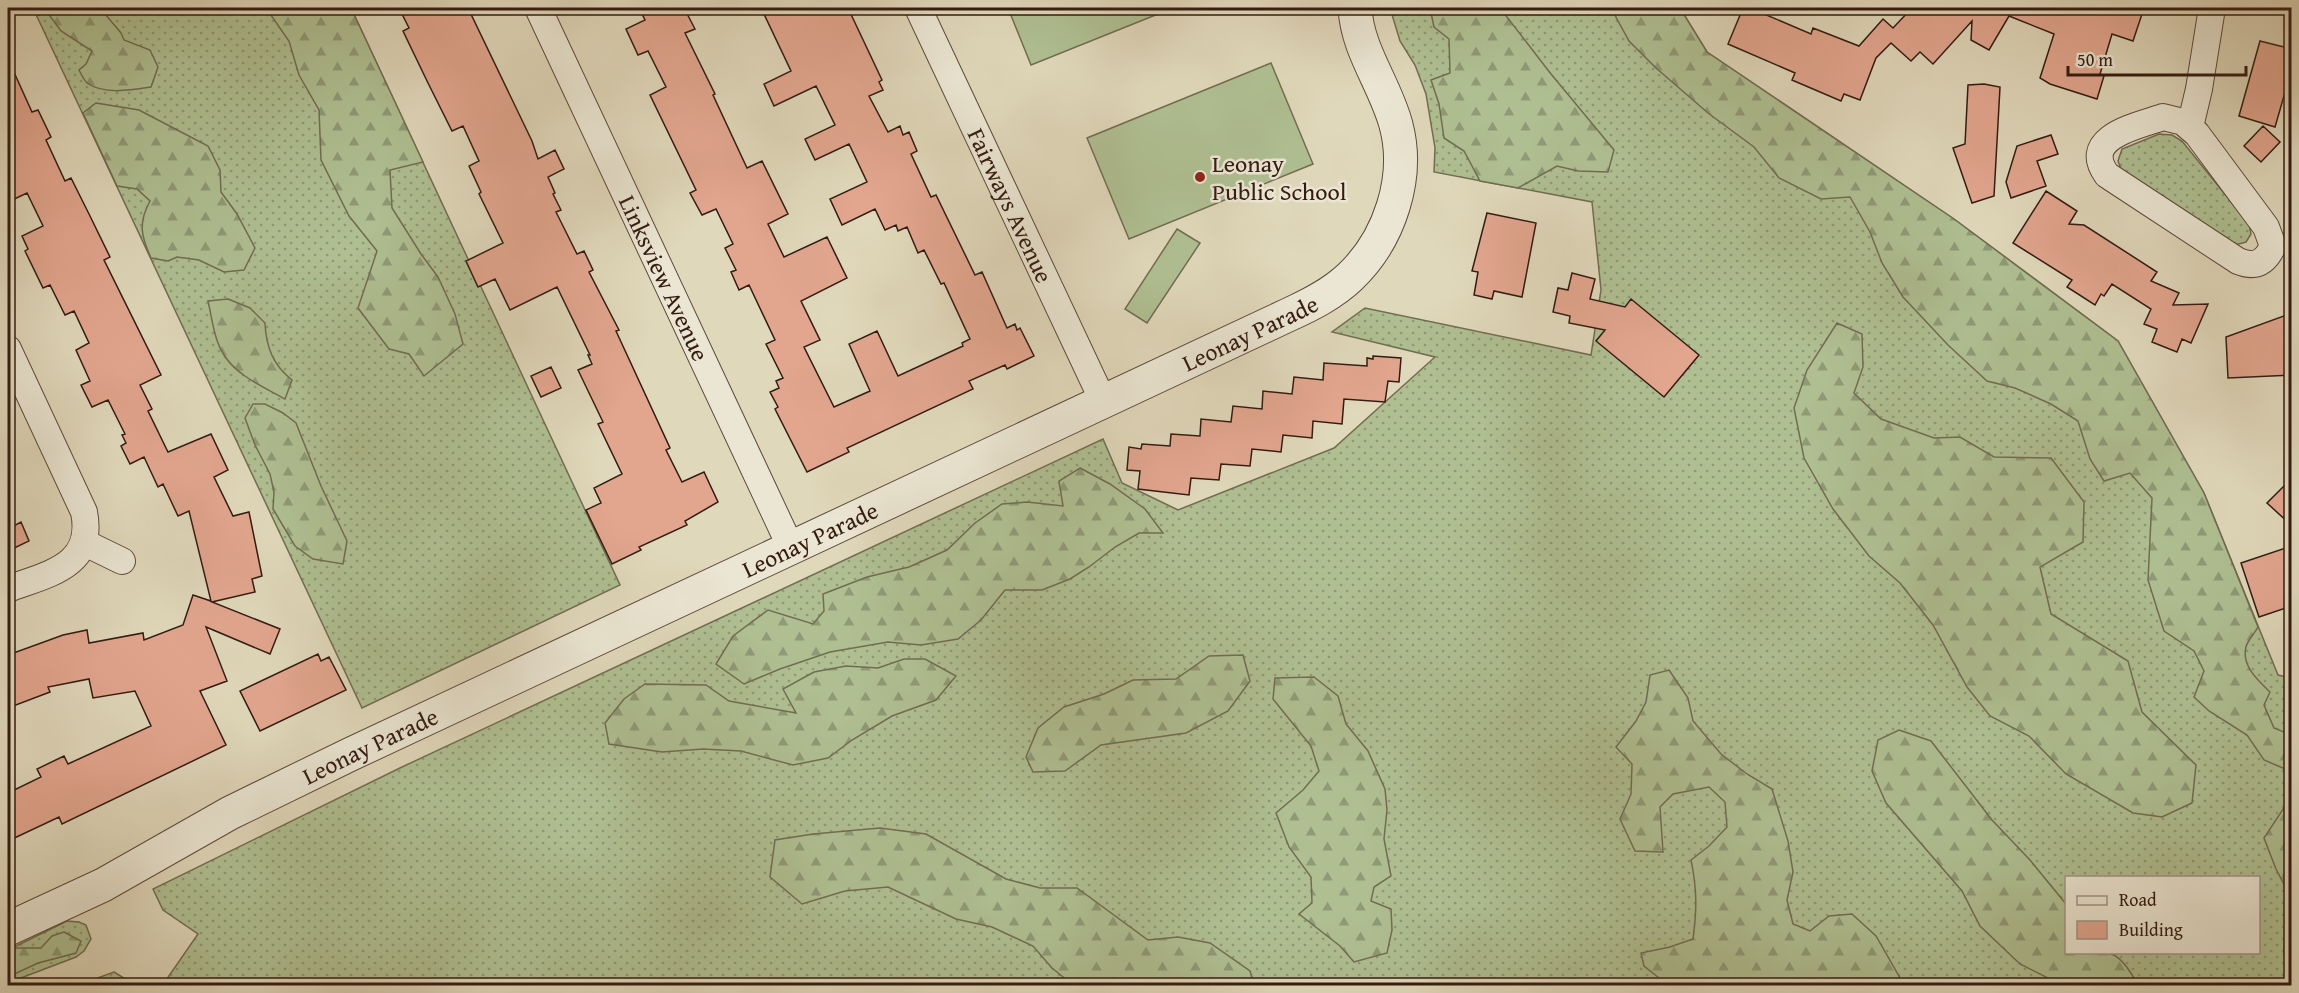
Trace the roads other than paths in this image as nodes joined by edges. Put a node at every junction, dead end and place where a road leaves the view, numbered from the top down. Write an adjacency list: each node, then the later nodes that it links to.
1 (538, 8): 9 (street, Linksview Avenue)
2 (918, 8): 7 (street, Fairways Avenue)
3 (1356, 8): 7 (street, Leonay Parade)
4 (2212, 8): 5 (street)
5 (2190, 127): 5 (street)
6 (8, 349): 8 (street)
7 (1103, 401): 9 (street, Leonay Parade)
8 (85, 543): 10 (street); 11 (street)
9 (791, 548): 12 (street, Leonay Parade)
10 (122, 561)
11 (8, 589)
12 (8, 928)

